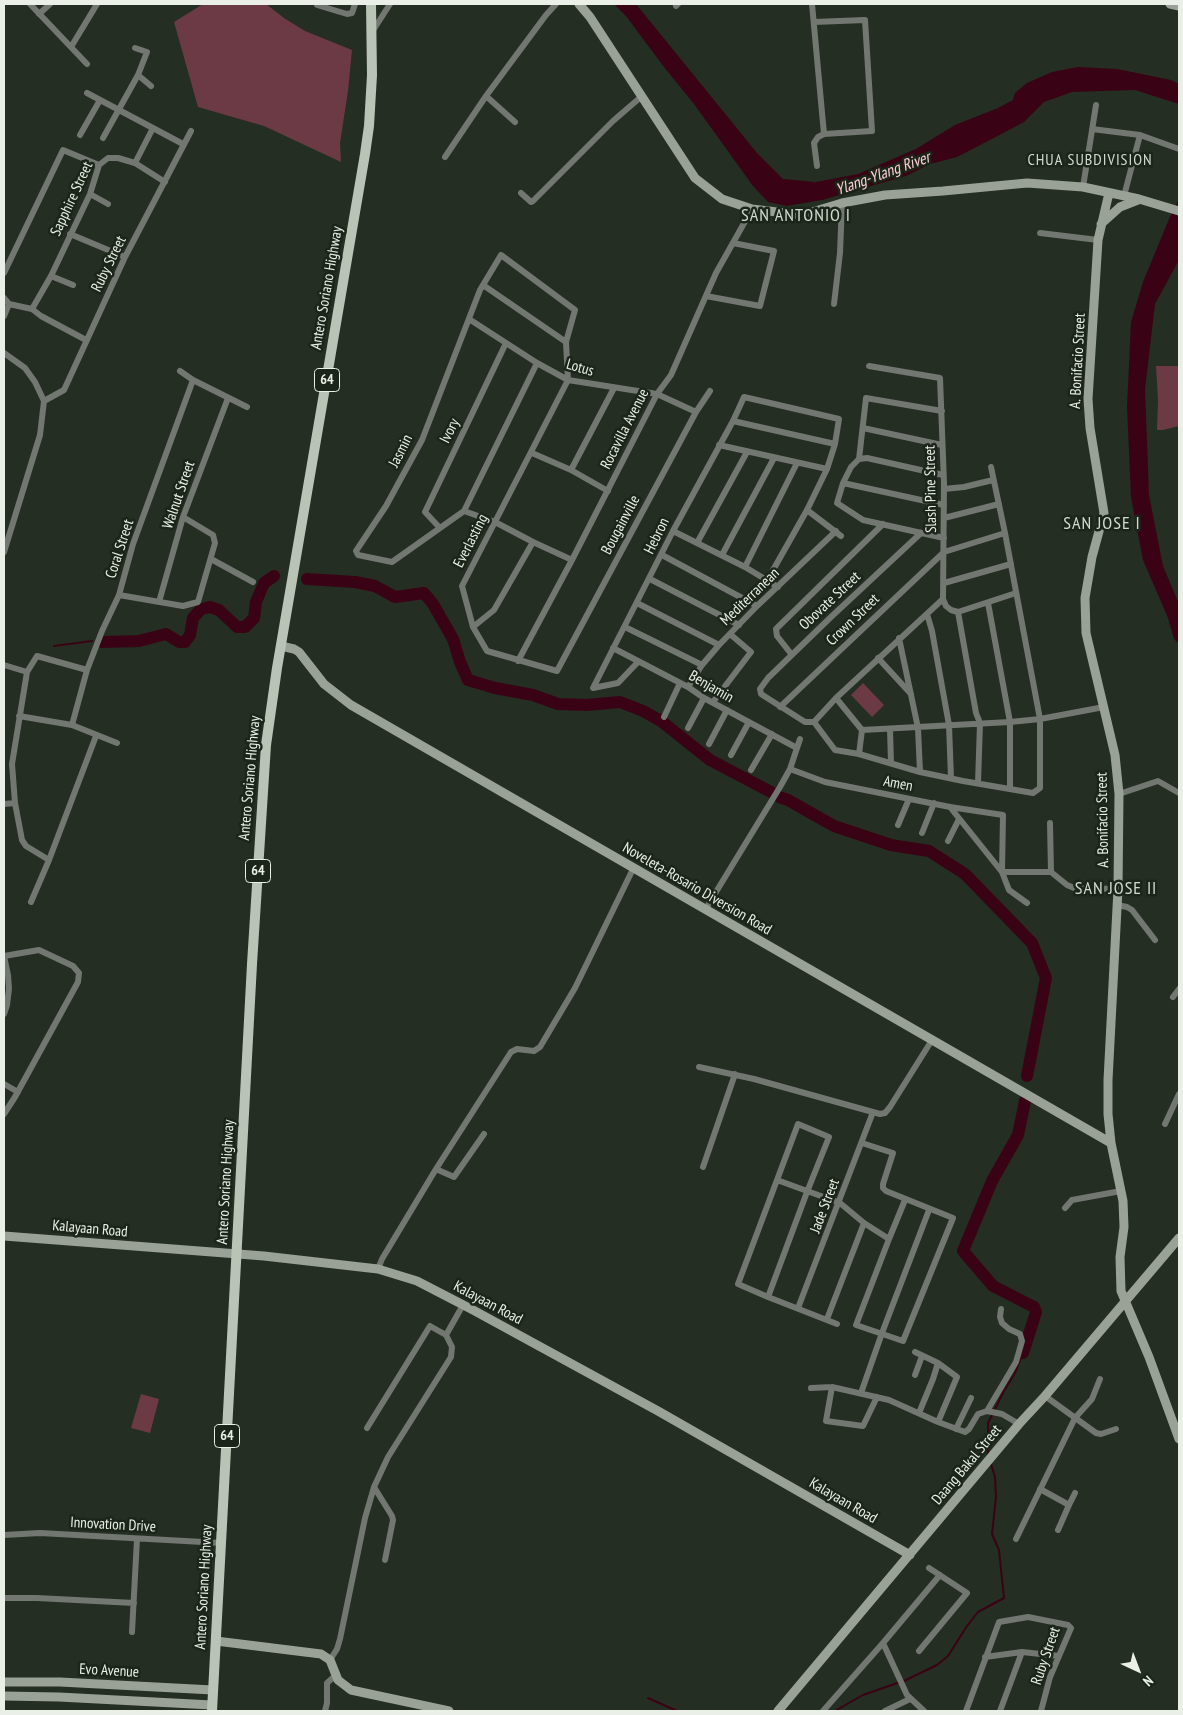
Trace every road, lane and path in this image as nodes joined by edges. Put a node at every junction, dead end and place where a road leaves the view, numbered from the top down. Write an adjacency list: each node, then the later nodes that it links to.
1 (30, 4): 13 (street)
2 (50, 4): 13 (street)
3 (97, 4): 16 (street)
4 (355, 4): 11 (street)
5 (371, 4): 15 (main road, Antero Soriano Highway / 64)
6 (390, 4): 15 (street)
7 (556, 4): 22 (street)
8 (579, 4): 23 (street)
9 (812, 4): 14 (street)
10 (1170, 4): 12 (street)
11 (317, 5)
12 (1179, 6)
13 (39, 14): 16 (street)
14 (814, 22): 31 (street); 31 (street)
15 (372, 32): 147 (main road, Antero Soriano Highway / 64)
16 (70, 47): 18 (street)
17 (136, 48): 19 (street)
18 (87, 64)
19 (138, 75): 20 (street); 26 (street)
20 (151, 86)
21 (87, 93): 24 (street)
22 (486, 96): 27 (street); 37 (street)
23 (642, 96): 43 (street); 50 (street)
24 (100, 100): 26 (street); 33 (street)
25 (1096, 104): 29 (street)
26 (119, 110): 28 (street); 34 (street)
27 (515, 122)
28 (153, 128): 35 (street); 38 (street)
29 (1092, 129): 32 (street); 42 (street)
30 (191, 131): 35 (street, Ruby Street)
31 (824, 134): 40 (street)
32 (1140, 134): 36 (street); 46 (street)
33 (80, 135)
34 (103, 138)
35 (183, 144): 41 (street, Ruby Street)
36 (1179, 149)
37 (445, 157)
38 (135, 163): 39 (street, Sapphire Street); 41 (street, Sapphire Street)
39 (99, 165): 45 (street, Sapphire Street); 58 (street)
40 (817, 166)
41 (165, 182): 57 (street, Ruby Street)
42 (1083, 188): 44 (street); 48 (street)
43 (521, 193)
44 (1109, 193): 46 (street); 52 (street, A. Bonifacio Street)
45 (90, 194): 49 (street); 53 (street, Sapphire Street)
46 (1124, 196): 47 (street)
47 (1139, 200): 51 (street); 52 (street)
48 (842, 203): 50 (street); 65 (street)
49 (108, 204)
50 (752, 209): 56 (street, Rocavilla Avenue)
51 (1179, 211)
52 (1101, 224): 55 (street, A. Bonifacio Street)
53 (70, 234): 57 (street); 59 (street, Sapphire Street)
54 (1040, 234): 55 (street)
55 (1098, 240): 165 (street, A. Bonifacio Street)
56 (733, 243): 62 (street, Rocavilla Avenue); 62 (street)
57 (125, 257): 69 (street, Ruby Street)
58 (4, 273)
59 (51, 276): 60 (street); 66 (street, Sapphire Street)
60 (73, 285)
61 (483, 285): 68 (street); 70 (street); 70 (street)
62 (706, 296): 80 (street, Rocavilla Avenue)
63 (4, 298): 64 (street)
64 (9, 304): 66 (street); 67 (street)
65 (834, 304)
66 (32, 309): 69 (street)
67 (4, 316)
68 (469, 318): 71 (street, Lotus); 112 (street, Jasmin)
69 (86, 340): 82 (street, Ruby Street)
70 (566, 342): 77 (street)
71 (506, 343): 73 (street, Lotus); 112 (street, Ivory)
72 (4, 353): 82 (street)
73 (537, 363): 77 (street, Lotus); 107 (street)
74 (870, 366): 84 (street, Slash Pine Street)
75 (180, 371): 76 (street)
76 (193, 380): 81 (street); 133 (street, Coral Street)
77 (568, 380): 78 (street, Lotus); 92 (street, Everlasting)
78 (614, 388): 80 (street, Lotus); 98 (street)
79 (710, 391): 85 (street, Bougainville)
80 (657, 394): 85 (street, Lotus); 103 (street, Rocavilla Avenue)
81 (228, 398): 83 (street); 108 (street, Walnut Street)
82 (44, 401): 119 (street)
83 (247, 407)
84 (942, 411): 87 (street); 90 (street, Slash Pine Street)
85 (696, 412): 156 (street, Bougainville)
86 (733, 421): 88 (street); 88 (street, Hebron); 89 (street, Hebron)
87 (863, 428): 90 (street); 94 (street)
88 (835, 444): 97 (street)
89 (719, 445): 91 (street); 113 (street, Hebron)
90 (942, 445): 99 (street, Slash Pine Street)
91 (747, 452): 93 (street); 118 (street)
92 (532, 453): 98 (street); 110 (street, Everlasting)
93 (774, 458): 95 (street); 122 (street)
94 (859, 459): 99 (street); 101 (street)
95 (797, 463): 97 (street); 126 (street)
96 (991, 467): 100 (street)
97 (826, 469): 106 (street)
98 (571, 470): 103 (street)
99 (943, 475): 102 (street, Slash Pine Street)
100 (993, 480): 102 (street); 104 (street)
101 (843, 482): 105 (street); 111 (street)
102 (944, 489): 105 (street, Slash Pine Street)
103 (608, 491): 124 (street, Rocavilla Avenue)
104 (999, 504): 109 (street); 115 (street)
105 (944, 505): 109 (street, Slash Pine Street)
106 (807, 510): 128 (street); 131 (street, Mediterranean)
107 (464, 511): 110 (street); 112 (street)
108 (183, 517): 123 (street); 135 (street, Walnut Street)
109 (944, 518): 116 (street, Slash Pine Street)
110 (495, 522): 117 (street); 142 (street, Everlasting)
111 (883, 524): 114 (street); 149 (street)
112 (439, 528)
113 (673, 531): 118 (street); 121 (street, Hebron)
114 (921, 533): 116 (street); 149 (street, Obovate Street)
115 (1005, 533): 120 (street); 125 (street)
116 (944, 538): 120 (street, Slash Pine Street)
117 (533, 542): 124 (street); 142 (street)
118 (698, 543): 122 (street)
119 (4, 552)
120 (944, 552): 130 (street, Slash Pine Street); 164 (street, Crown Street)
121 (662, 555): 127 (street, Hebron); 138 (street)
122 (722, 555): 126 (street)
123 (211, 559): 129 (street); 135 (street)
124 (572, 560): 151 (street, Rocavilla Avenue)
125 (1011, 564): 130 (street); 132 (street)
126 (745, 567): 128 (street)
127 (650, 578): 136 (street, Hebron); 141 (street)
128 (768, 580): 131 (street)
129 (253, 582)
130 (944, 583): 134 (street, Slash Pine Street)
131 (778, 587): 138 (street, Mediterranean)
132 (1016, 593): 137 (street); 169 (street)
133 (119, 595): 135 (street); 155 (street, Coral Street)
134 (943, 599): 139 (street); 140 (street)
135 (159, 602)
136 (637, 603): 143 (street, Hebron); 146 (street)
137 (988, 603): 139 (street); 172 (street)
138 (756, 606): 141 (street, Mediterranean)
139 (958, 612): 173 (street)
140 (927, 614): 145 (street); 175 (street)
141 (739, 624): 144 (street, Mediterranean)
142 (473, 627): 151 (street, Everlasting)
143 (625, 627): 148 (street, Hebron); 154 (street)
144 (730, 634): 146 (street, Mediterranean); 163 (street)
145 (899, 638): 150 (street); 160 (street)
146 (718, 645): 154 (street, Mediterranean)
147 (281, 646): 208 (street, Noveleta-Rosario Diversion Road); 246 (main road, Antero Soriano Highway / 64)
148 (613, 648): 152 (street, Benjamin); 152 (street, Hebron)
149 (792, 655): 164 (street, Obovate Street)
150 (878, 658): 160 (street); 162 (street)
151 (518, 661): 156 (street, Everlasting)
152 (638, 662): 158 (street, Benjamin)
153 (4, 665): 157 (street)
154 (702, 665): 159 (street, Mediterranean)
155 (87, 670): 157 (street); 174 (street, Coral Street)
156 (557, 671)
157 (27, 672): 167 (street)
158 (680, 683): 159 (street, Benjamin); 168 (street)
159 (688, 687): 161 (street, Benjamin)
160 (912, 695): 177 (street)
161 (704, 698): 163 (street, Benjamin); 176 (street)
162 (836, 698): 171 (street); 179 (street)
163 (712, 702): 166 (street, Benjamin)
164 (780, 707): 171 (street)
165 (1104, 707): 169 (street); 196 (street, A. Bonifacio Street)
166 (727, 710): 170 (street, Benjamin); 184 (street)
167 (19, 716): 174 (street); 198 (street)
168 (664, 717)
169 (1040, 719): 172 (street); 194 (street)
170 (748, 722): 180 (street, Benjamin); 187 (street)
171 (814, 722): 186 (street)
172 (1010, 722): 173 (street); 194 (street)
173 (980, 723): 175 (street); 193 (street)
174 (72, 725): 181 (street)
175 (948, 725): 177 (street); 192 (street)
176 (688, 728)
177 (918, 728): 178 (street); 191 (street)
178 (890, 729): 179 (street); 188 (street)
179 (862, 730): 186 (street)
180 (772, 734): 185 (street, Benjamin); 190 (street)
181 (96, 736): 183 (street); 207 (street)
182 (800, 739): 185 (street)
183 (117, 743)
184 (709, 744)
185 (797, 748): 189 (street)
186 (859, 754): 188 (street)
187 (731, 755)
188 (891, 763): 191 (street)
189 (790, 769): 197 (street, Amen); 215 (street)
190 (751, 770)
191 (920, 772): 192 (street)
192 (951, 778): 193 (street)
193 (978, 783): 194 (street)
194 (1010, 789)
195 (1179, 793): 196 (street)
196 (1119, 794): 211 (street, A. Bonifacio Street)
197 (909, 799): 199 (street, Amen); 204 (street)
198 (15, 803): 200 (street); 207 (street)
199 (934, 803): 201 (street, Amen); 205 (street)
200 (4, 804)
201 (950, 807): 202 (street); 209 (street, Amen)
202 (959, 819): 206 (street); 209 (street)
203 (1050, 823): 210 (street)
204 (898, 825)
205 (922, 833)
206 (948, 841)
207 (49, 860): 212 (street)
208 (633, 869): 215 (street, Noveleta-Rosario Diversion Road); 234 (street)
209 (1002, 872): 210 (street); 213 (street)
210 (1051, 872): 211 (street)
211 (1118, 889): 214 (street, A. Bonifacio Street)
212 (31, 902)
213 (1027, 903)
214 (1117, 905): 216 (street); 232 (street, A. Bonifacio Street)
215 (705, 910): 221 (street, Noveleta-Rosario Diversion Road)
216 (1155, 940)
217 (4, 956): 220 (street); 225 (street)
218 (1179, 989): 219 (street)
219 (1173, 997)
220 (4, 1014)
221 (932, 1040): 227 (street); 232 (street, Noveleta-Rosario Diversion Road)
222 (699, 1067): 223 (street)
223 (735, 1074): 227 (street); 233 (street)
224 (4, 1084): 225 (street)
225 (18, 1092): 228 (street)
226 (1179, 1094): 229 (street)
227 (873, 1112): 231 (street, Jade Street)
228 (4, 1114)
229 (1165, 1124)
230 (484, 1134): 234 (street)
231 (862, 1143): 238 (street); 239 (street, Jade Street)
232 (1111, 1143): 236 (street, A. Bonifacio Street)
233 (703, 1167)
234 (436, 1169): 247 (street)
235 (777, 1180): 237 (street); 237 (street); 248 (street)
236 (1120, 1191): 240 (street); 249 (street, A. Bonifacio Street)
237 (807, 1192): 239 (street); 248 (street)
238 (906, 1200): 241 (street); 245 (street)
239 (840, 1203): 242 (street); 251 (street, Jade Street)
240 (1065, 1208)
241 (929, 1210): 255 (street); 255 (street)
242 (864, 1223): 245 (street); 253 (street)
243 (4, 1236): 246 (street, Kalayaan Road)
244 (1179, 1238): 249 (street, Daang Bakal Street)
245 (888, 1239): 255 (street)
246 (237, 1254): 247 (street, Kalayaan Road); 283 (main road, Antero Soriano Highway / 64)
247 (378, 1269): 250 (street, Kalayaan Road)
248 (768, 1297): 251 (street)
249 (1124, 1301): 263 (street, Daang Bakal Street); 274 (street, A. Bonifacio Street)
250 (463, 1305): 256 (street); 284 (street, Kalayaan Road)
251 (798, 1308): 253 (street)
252 (1001, 1309): 266 (street)
253 (827, 1319): 254 (street)
254 (838, 1324)
255 (882, 1333): 262 (street)
256 (446, 1335): 271 (street); 275 (street)
257 (938, 1363): 258 (street); 267 (street); 269 (street)
258 (915, 1375)
259 (1100, 1379): 268 (street)
260 (832, 1387): 261 (street); 262 (street); 264 (street)
261 (811, 1388)
262 (861, 1393): 264 (street)
263 (1045, 1396): 268 (street); 270 (street, Daang Bakal Street)
264 (877, 1397): 267 (street)
265 (971, 1398): 272 (street)
266 (988, 1411): 270 (street); 272 (street)
267 (919, 1413): 269 (street)
268 (1075, 1418): 273 (street); 276 (street)
269 (938, 1422): 272 (street)
270 (1019, 1424): 284 (street, Daang Bakal Street)
271 (367, 1428)
272 (956, 1429)
273 (1116, 1429)
274 (1179, 1439)
275 (374, 1487): 285 (street); 297 (street)
276 (1040, 1489): 278 (street); 282 (street)
277 (1075, 1493): 278 (street)
278 (1069, 1505): 279 (street)
279 (1058, 1530)
280 (4, 1534): 281 (street, Innovation Drive)
281 (137, 1539): 283 (street, Innovation Drive); 289 (street)
282 (1016, 1539)
283 (221, 1543): 291 (main road, Antero Soriano Highway / 64)
284 (910, 1555): 306 (street, Daang Bakal Street)
285 (385, 1560)
286 (929, 1568): 287 (street)
287 (940, 1575): 292 (street); 293 (street)
288 (4, 1598): 289 (street)
289 (134, 1603): 290 (street)
290 (132, 1632)
291 (216, 1641): 297 (street); 300 (main road, Antero Soriano Highway / 64)
292 (883, 1643): 302 (street); 307 (street)
293 (919, 1650)
294 (1022, 1652): 295 (street); 296 (street); 311 (street)
295 (1059, 1656): 296 (street, Ruby Street); 312 (street, Ruby Street)
296 (985, 1657): 310 (street, Ruby Street)
297 (330, 1660): 298 (street)
298 (336, 1675): 304 (street); 305 (street)
299 (4, 1682): 300 (street, Evo Avenue)
300 (213, 1690): 303 (main road, Antero Soriano Highway / 64)
301 (4, 1696): 303 (street, Evo Avenue)
302 (909, 1697): 308 (street); 309 (street)
303 (212, 1708)
304 (324, 1711)
305 (449, 1711)
306 (778, 1711)
307 (823, 1711)
308 (885, 1711)
309 (924, 1711)
310 (966, 1711)
311 (1000, 1711)
312 (1041, 1711)

